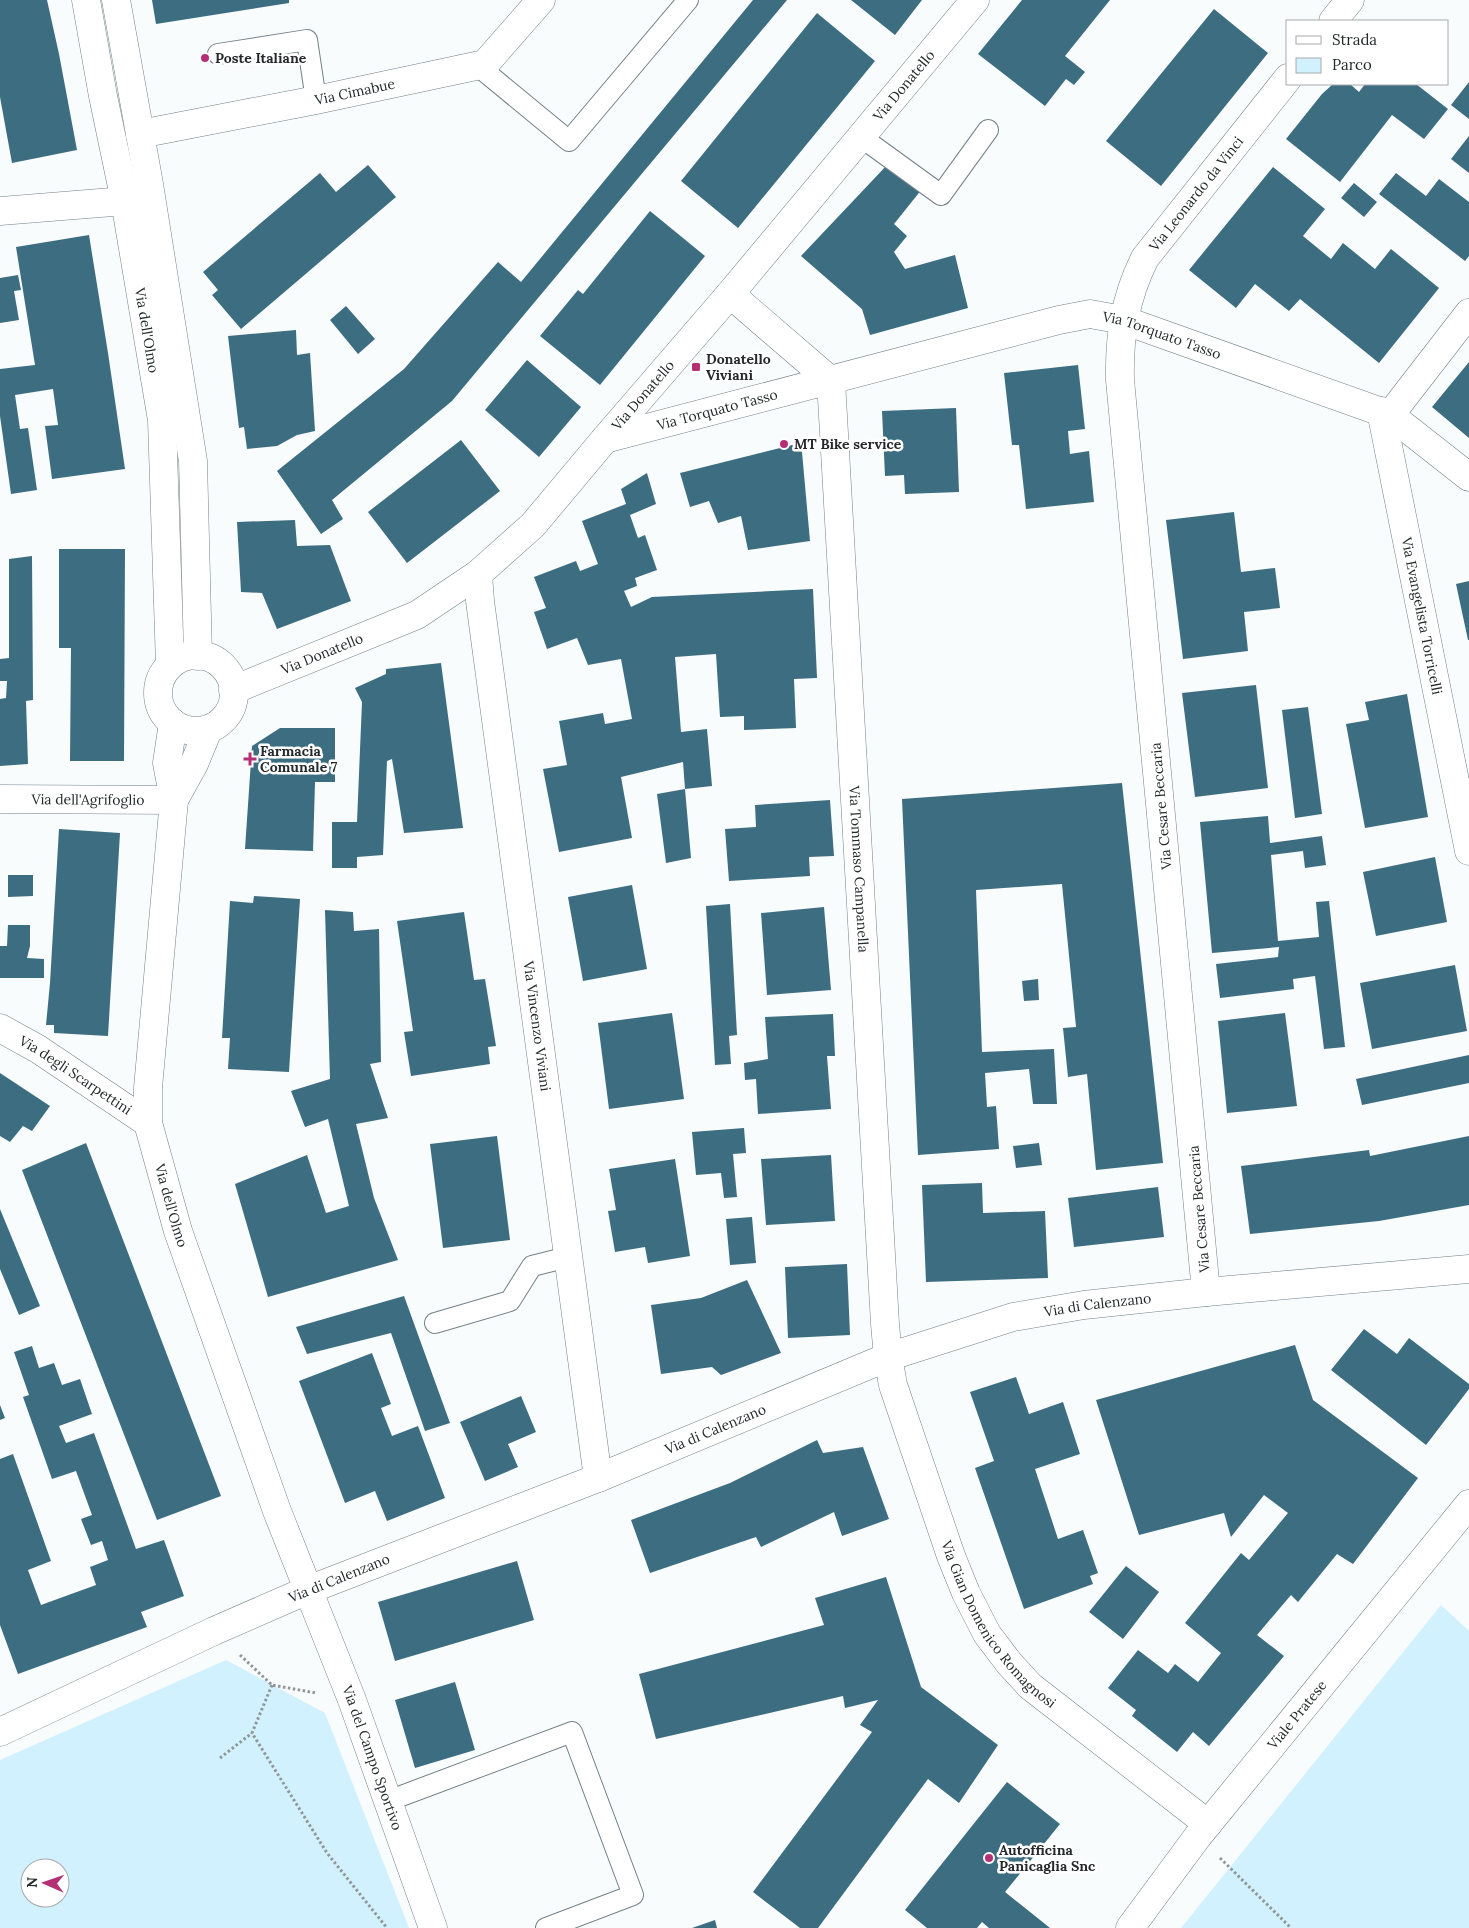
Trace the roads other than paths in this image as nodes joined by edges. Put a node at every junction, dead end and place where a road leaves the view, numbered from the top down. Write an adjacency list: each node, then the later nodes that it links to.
1 (86, 0): 15 (street, Via dell'Olmo)
2 (116, 0): 13 (street, Via dell'Olmo)
3 (541, 0): 9 (street, Via Cimabue)
4 (688, 0): 9 (lane)
5 (975, 0): 14 (street, Via Donatello)
6 (1350, 0): 7 (street)
7 (1334, 20)
8 (218, 54): 11 (lane)
9 (478, 66): 11 (street, Via Cimabue)
10 (1286, 81): 19 (street, Via Leonardo da Vinci)
11 (316, 100): 13 (street, Via Cimabue)
12 (988, 130): 14 (lane)
13 (140, 134): 25 (street, Via dell'Olmo)
14 (861, 137): 17 (street, Via Donatello)
15 (125, 201): 16 (street); 26 (street, Via dell'Olmo)
16 (0, 211)
17 (730, 294): 20 (street); 22 (street, Via Donatello)
18 (1469, 313): 21 (street)
19 (1123, 320): 20 (street, Via Torquato Tasso); 21 (street, Via Torquato Tasso); 38 (street, Via Cesare Beccaria)
20 (831, 381): 22 (street, Via Torquato Tasso); 40 (street, Via Tommaso Campanella)
21 (1386, 413): 23 (street, Via Torquato Tasso); 32 (street, Via Evangelista Torricelli)
22 (605, 439): 24 (street, Via Donatello)
23 (1469, 476)
24 (478, 574): 27 (street, Via Donatello); 36 (street, Via Vincenzo Viviani)
25 (198, 656): 26 (street); 27 (street)
26 (170, 665): 28 (street, Via dell'Olmo)
27 (233, 690): 29 (street, Via dell'Olmo)
28 (173, 723): 29 (street); 31 (street, Via dell'Olmo)
29 (208, 730): 31 (street, Via dell'Olmo)
30 (0, 798): 31 (street, Via dell'Agrifoglio)
31 (174, 800): 35 (street, Via dell'Olmo)
32 (1466, 819): 33 (street, Via Evangelista Torricelli)
33 (1469, 851)
34 (0, 1028): 35 (street, Via degli Scarpettini)
35 (148, 1124): 43 (street, Via dell'Olmo)
36 (568, 1257): 39 (lane); 41 (street, Via Vincenzo Viviani)
37 (1469, 1269): 38 (street, Via di Calenzano)
38 (1206, 1292): 40 (street, Via di Calenzano)
39 (435, 1323)
40 (888, 1357): 41 (street, Via di Calenzano); 46 (street, Via Gian Domenico Romagnosi)
41 (598, 1478): 43 (street, Via di Calenzano)
42 (1469, 1504): 46 (street, Viale Pratese)
43 (308, 1590): 44 (street, Via di Calenzano); 45 (street, Via del Campo Sportivo)
44 (0, 1732)
45 (388, 1800): 47 (street, Via del Campo Sportivo); 48 (lane)
46 (1203, 1830): 49 (street, Viale Pratese)
47 (433, 1928)
48 (546, 1928)
49 (1130, 1928)

